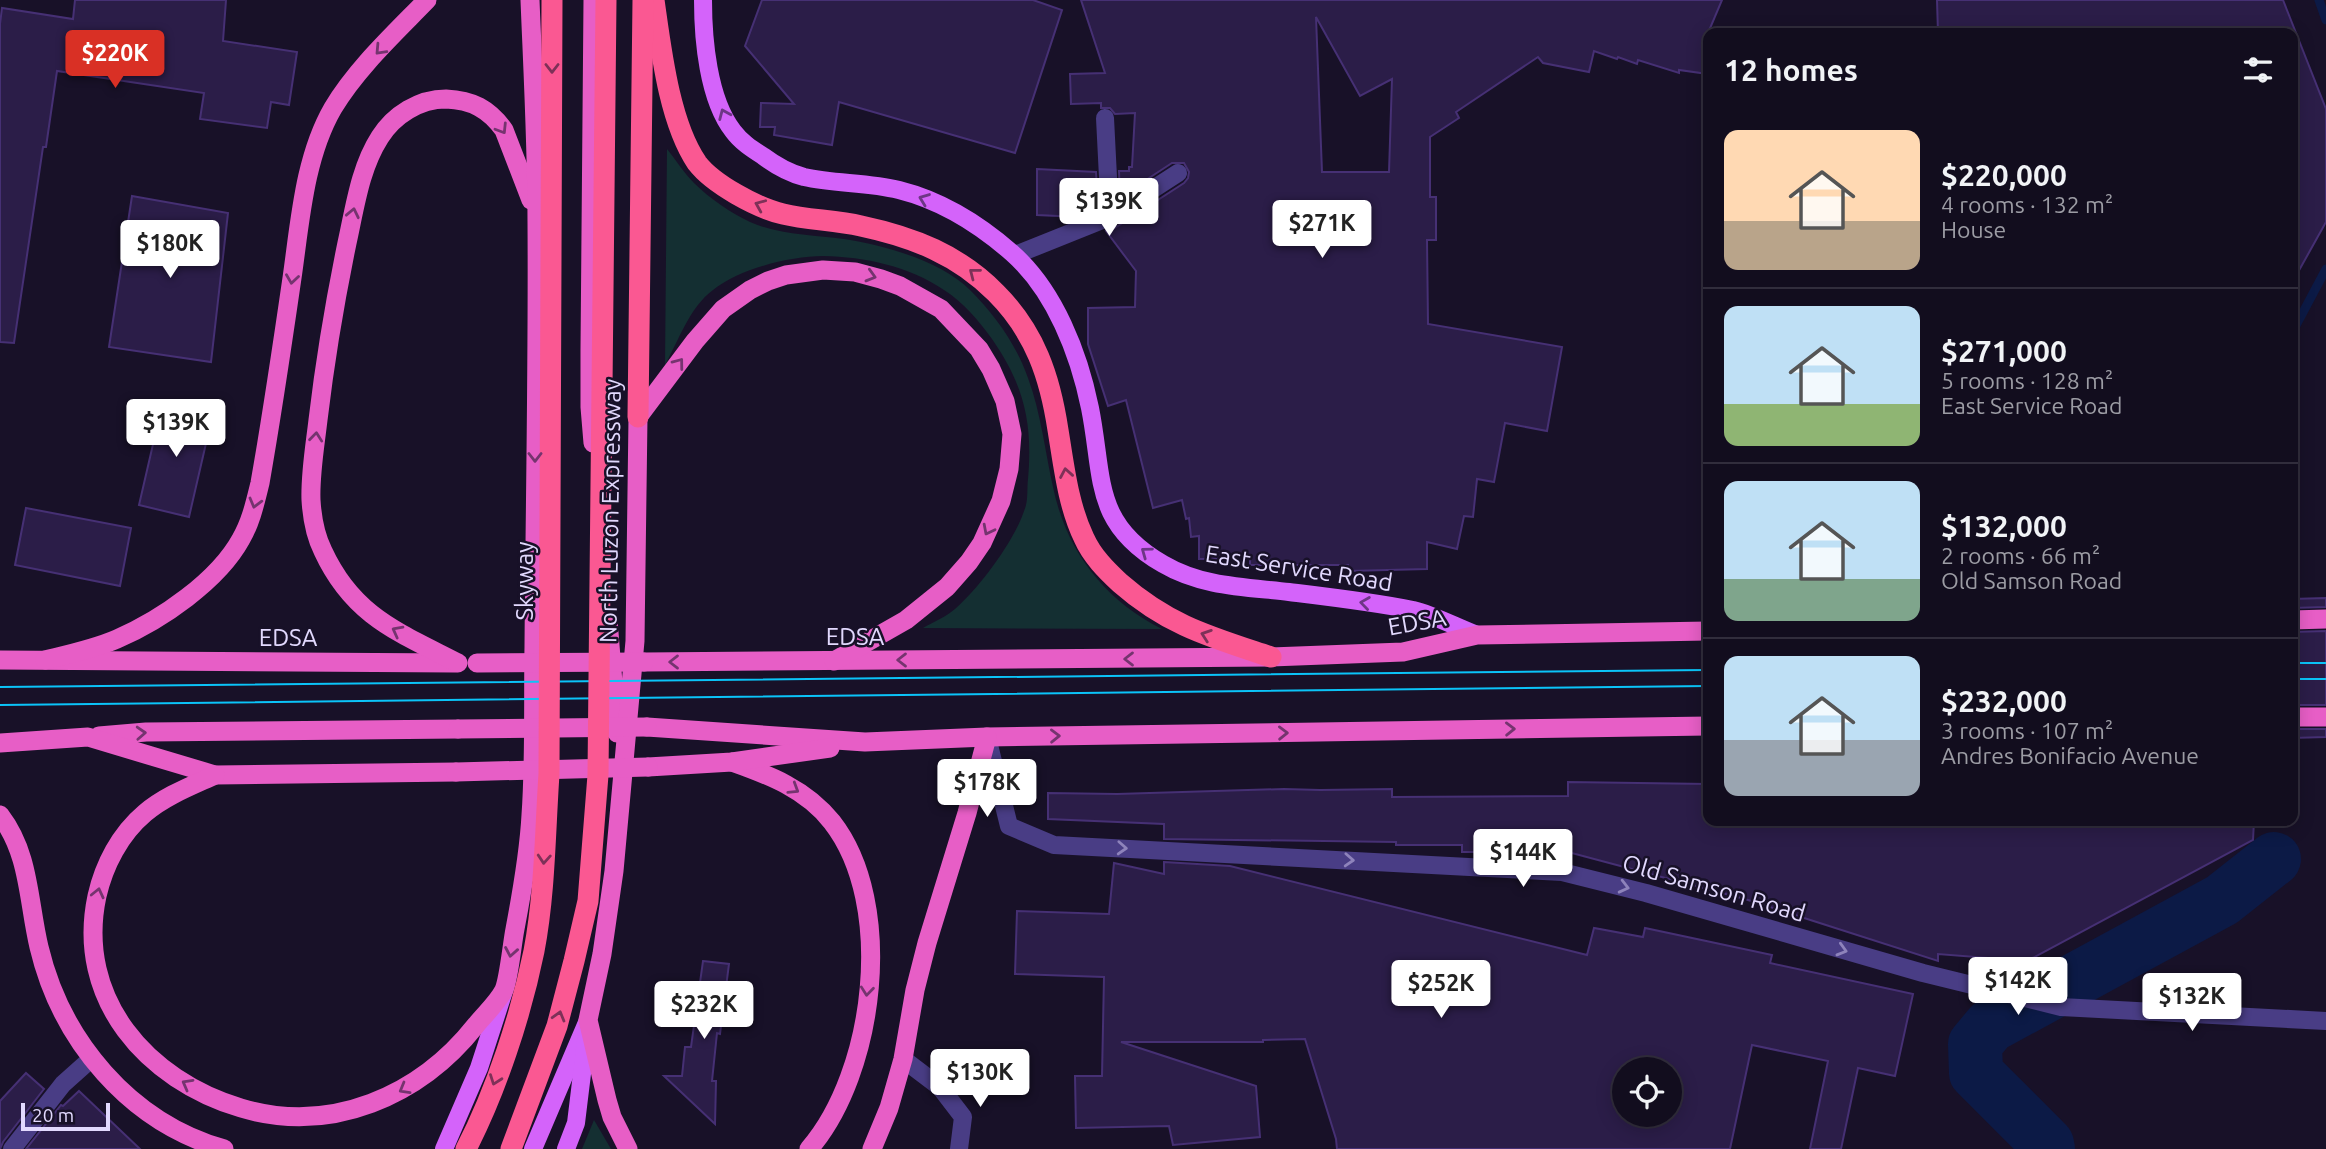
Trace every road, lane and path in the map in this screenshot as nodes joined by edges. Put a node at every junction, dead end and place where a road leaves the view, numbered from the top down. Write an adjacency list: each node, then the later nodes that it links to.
1 (427, 0): 21 (highway, one-way to 21)
2 (530, 0): 11 (highway)
3 (552, 0): 43 (highway, Skyway, one-way to 43, bridge)
4 (593, 0): 33 (highway)
5 (606, 0): 44 (highway, one-way to 5, bridge)
6 (643, 0): 14 (highway, North Luzon Expressway)
7 (654, 0): 19 (highway, one-way to 7)
8 (703, 0): 13 (main road, East Service Road, one-way to 8)
9 (1105, 118): 12 (street)
10 (1178, 173): 12 (street)
11 (537, 217): 23 (highway, one-way to 11); 35 (highway, one-way to 35)
12 (1111, 217): 13 (street)
13 (1015, 255): 18 (main road, East Service Road, one-way to 13)
14 (638, 417): 22 (highway, one-way to 22); 33 (highway, North Luzon Expressway)
15 (2298, 620): 16 (highway)
16 (2326, 620)
17 (1703, 631): 18 (highway, EDSA)
18 (1477, 635): 19 (highway, EDSA)
19 (1271, 657): 22 (highway, EDSA, one-way to 22)
20 (0, 660): 21 (highway, EDSA)
21 (46, 660): 23 (highway, EDSA)
22 (834, 661): 23 (highway, EDSA, one-way to 23, bridge)
23 (467, 663)
24 (2298, 717): 25 (highway)
25 (2326, 717)
26 (1703, 726): 28 (highway, one-way to 26)
27 (88, 737): 29 (highway, one-way to 29, bridge); 30 (highway); 32 (highway)
28 (987, 737): 29 (highway); 37 (street, Old Samson Road, one-way to 37); 39 (highway)
29 (865, 742): 31 (highway)
30 (0, 743)
31 (732, 762): 32 (highway, bridge); 48 (highway, one-way to 48)
32 (215, 775): 35 (highway, one-way to 32)
33 (621, 783): 36 (highway, North Luzon Expressway)
34 (0, 815): 38 (highway)
35 (504, 990): 42 (main road)
36 (588, 1020): 45 (main road); 46 (main road); 47 (highway)
37 (2326, 1021)
38 (91, 1059): 40 (street); 41 (highway)
39 (903, 1059): 49 (highway); 50 (street)
40 (12, 1149)
41 (223, 1149)
42 (444, 1149)
43 (466, 1149)
44 (511, 1149)
45 (533, 1149)
46 (566, 1149)
47 (628, 1149)
48 (809, 1149)
49 (872, 1149)
50 (959, 1149)

